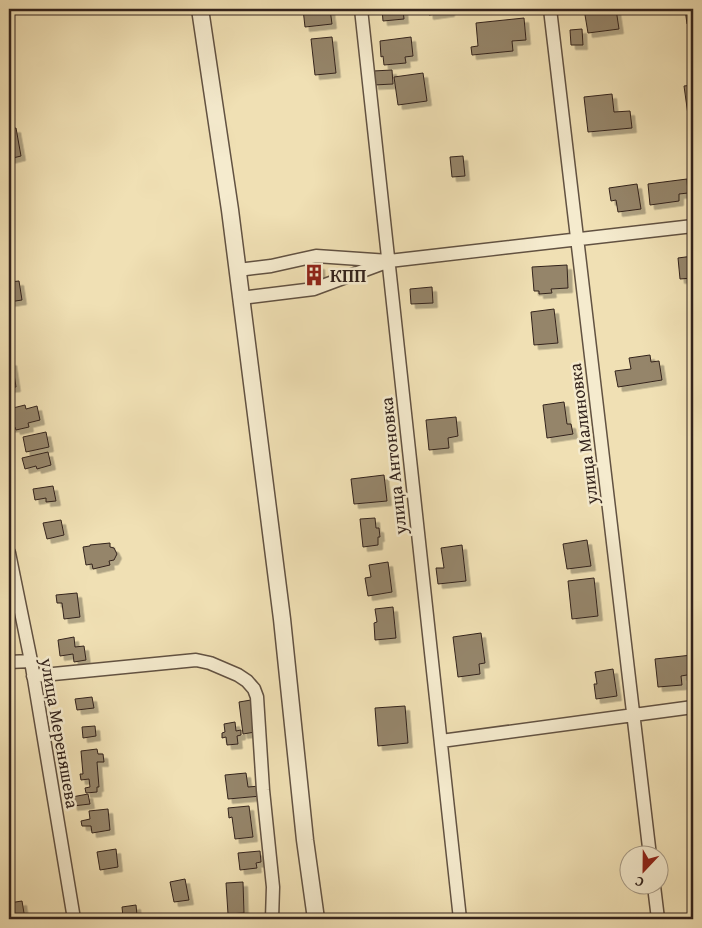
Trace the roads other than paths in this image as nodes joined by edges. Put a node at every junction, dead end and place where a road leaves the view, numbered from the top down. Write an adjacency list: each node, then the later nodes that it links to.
1 (200, 9): 7 (street)
2 (361, 9): 6 (street, улица Антоновка)
3 (550, 9): 5 (street, улица Малиновка)
4 (693, 226): 5 (street)
5 (578, 240): 6 (street); 14 (street, улица Малиновка)
6 (389, 261): 7 (street); 8 (street); 15 (street, улица Антоновка)
7 (238, 270): 8 (street)
8 (241, 298): 20 (street)
9 (9, 553): 10 (street, улица Мереняшева)
10 (31, 661): 11 (street); 12 (street, улица Мереняшева)
11 (9, 662)
12 (33, 676): 18 (street, улица Мереняшева); 19 (street)
13 (693, 707): 14 (street)
14 (634, 715): 15 (street); 16 (street, улица Малиновка)
15 (441, 741): 21 (street, улица Антоновка)
16 (649, 846)
17 (655, 896): 22 (street)
18 (74, 919)
19 (272, 919)
20 (316, 919)
21 (460, 919)
22 (658, 919)

